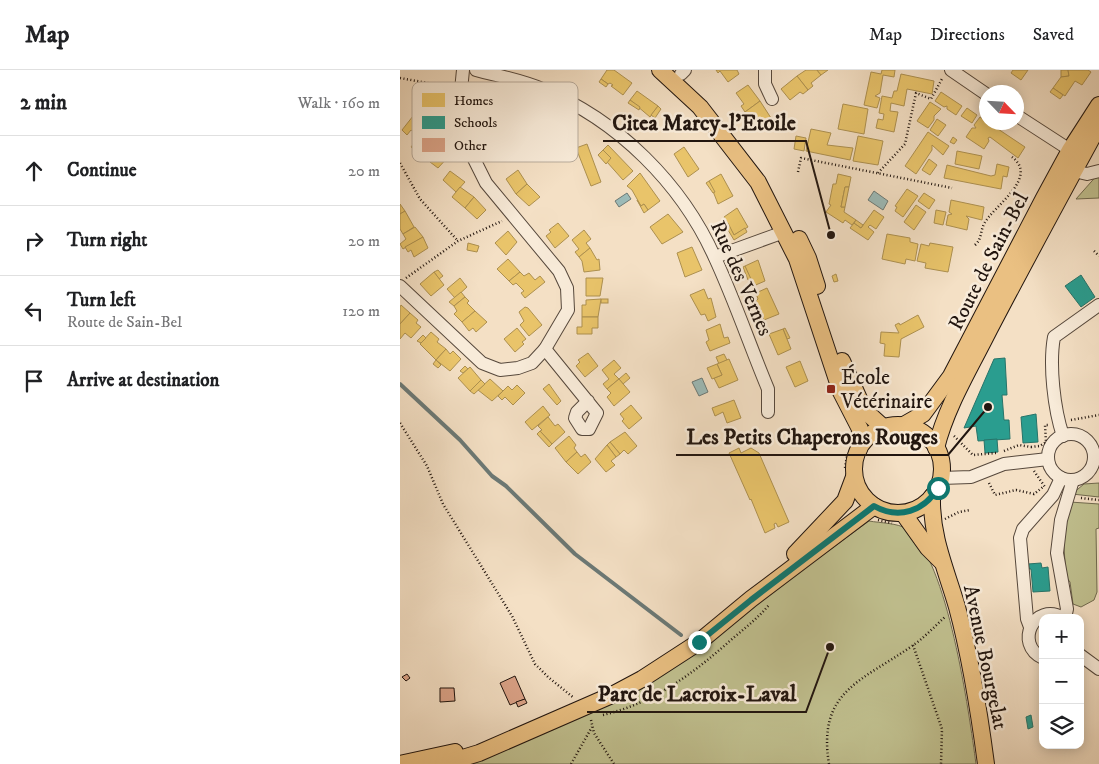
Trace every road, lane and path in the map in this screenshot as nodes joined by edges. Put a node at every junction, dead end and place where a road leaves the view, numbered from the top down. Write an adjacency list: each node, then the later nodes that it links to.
1 (476, 70): 9 (street, Rue des Vernes)
2 (660, 70): 27 (main road)
3 (765, 70): 11 (street)
4 (947, 70): 23 (path)
5 (951, 70): 10 (street)
6 (681, 71): 42 (main road)
7 (400, 78): 8 (path)
8 (422, 82)
9 (519, 82)
10 (979, 89)
11 (772, 98)
12 (1099, 105): 16 (main road, Route de Sain-Bel)
13 (578, 106): 32 (street, Rue des Vernes)
14 (1024, 120): 16 (street)
15 (1099, 125): 20 (main road, Route de Sain-Bel)
16 (1070, 150): 25 (street); 41 (main road, Route de Sain-Bel)
17 (1012, 157): 29 (path)
18 (475, 162): 26 (street)
19 (400, 163): 28 (path)
20 (1074, 171): 21 (street); 25 (main road, Route de Sain-Bel)
21 (1099, 171)
22 (798, 172): 23 (path)
23 (878, 173): 24 (path)
24 (952, 188)
25 (1052, 211): 43 (main road, Route de Sain-Bel)
26 (513, 216): 28 (path); 35 (street)
27 (784, 232): 32 (street); 46 (main road)
28 (458, 241): 33 (path)
29 (975, 245)
30 (1094, 251): 31 (path)
31 (1099, 256)
32 (715, 257): 37 (street, Rue des Vernes)
33 (400, 285): 35 (street)
34 (1099, 305): 40 (street)
35 (545, 349): 36 (street)
36 (588, 401)
37 (768, 412)
38 (1099, 415): 40 (path)
39 (400, 423): 69 (path)
40 (1058, 423): 44 (street); 45 (path)
41 (902, 426): 42 (main road); 47 (main road)
42 (884, 428): 46 (main road)
43 (941, 429): 45 (path); 47 (main road, Route de Sain-Bel)
44 (1062, 436): 48 (street); 52 (street)
45 (1031, 446): 49 (path)
46 (859, 448): 50 (main road)
47 (936, 448): 51 (main road)
48 (1048, 459): 49 (street); 52 (street)
49 (1031, 461): 51 (street)
50 (854, 478): 56 (main road); 59 (main road)
51 (941, 478): 55 (main road)
52 (1067, 479): 62 (street); 64 (street)
53 (1043, 486): 54 (path)
54 (1006, 491)
55 (932, 497): 57 (main road); 58 (main road, Avenue Bourgelat)
56 (875, 513): 57 (path); 57 (main road); 59 (main road)
57 (898, 518): 58 (main road, Avenue Bourgelat)
58 (941, 561): 61 (main road, Avenue Bourgelat)
59 (751, 600): 69 (main road)
60 (772, 600): 69 (path)
61 (957, 606): 65 (path); 78 (main road, Avenue Bourgelat)
62 (1065, 614)
63 (1039, 618): 64 (street)
64 (1030, 627): 66 (street)
65 (913, 646): 76 (path); 77 (path)
66 (1039, 655)
67 (1084, 657): 68 (street)
68 (1099, 669)
69 (585, 712): 70 (path); 71 (main road)
70 (592, 727): 74 (path); 75 (path)
71 (503, 741): 72 (main road); 73 (main road)
72 (400, 764)
73 (444, 764)
74 (571, 764)
75 (614, 764)
76 (829, 764)
77 (941, 764)
78 (986, 764)

